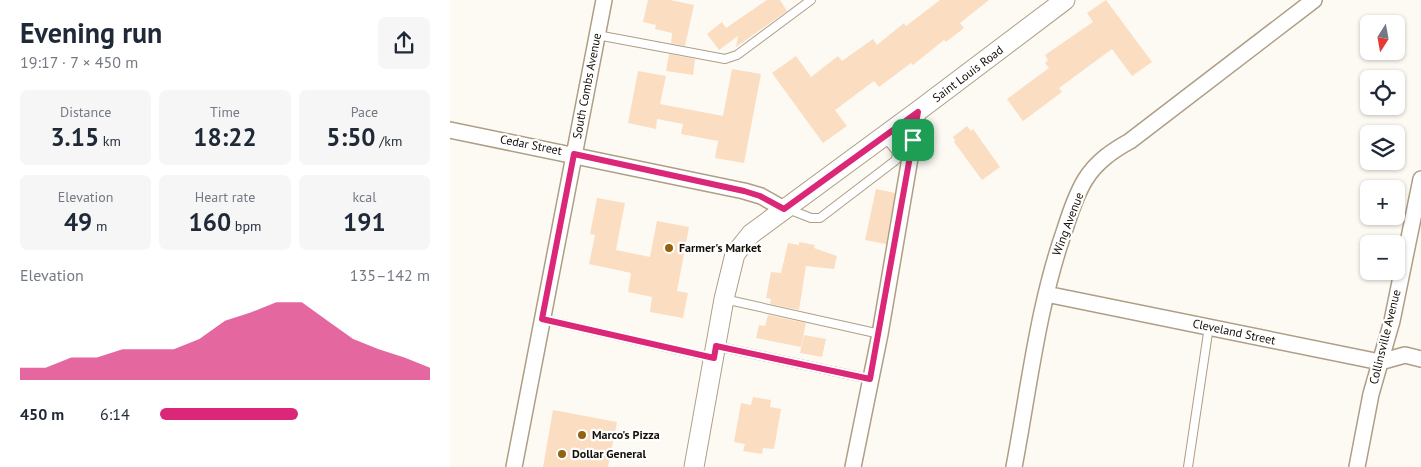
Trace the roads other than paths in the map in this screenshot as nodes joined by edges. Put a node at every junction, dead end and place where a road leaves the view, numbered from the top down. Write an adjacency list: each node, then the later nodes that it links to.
1 (604, 0): 5 (street, South Combs Avenue)
2 (811, 0): 5 (lane)
3 (1065, 0): 6 (street, Saint Louis Road)
4 (1314, 0): 12 (street, Wing Avenue)
5 (597, 35): 9 (street, South Combs Avenue)
6 (918, 112): 8 (street, Saint Louis Road); 16 (street)
7 (450, 130): 9 (street, Cedar Street)
8 (884, 135): 11 (street, Saint Louis Road); 11 (lane)
9 (574, 154): 11 (street, Cedar Street); 14 (street, South Combs Avenue)
10 (1421, 178): 19 (street, Collinsville Avenue)
11 (785, 209): 13 (street, Saint Louis Road)
12 (1046, 294): 15 (street, Cleveland Street); 21 (street, Wing Avenue)
13 (724, 299): 16 (lane); 17 (street, Saint Louis Road)
14 (542, 319): 17 (lane); 22 (street, South Combs Avenue)
15 (1208, 326): 19 (street, Cleveland Street); 25 (lane)
16 (880, 334): 20 (street)
17 (715, 352): 20 (lane); 23 (street, Saint Louis Road)
18 (1421, 359): 19 (street, Cleveland Street)
19 (1380, 362): 26 (street, Collinsville Avenue)
20 (870, 379): 24 (street)
21 (1018, 466)
22 (514, 467)
23 (694, 467)
24 (853, 467)
25 (1188, 467)
26 (1357, 467)

